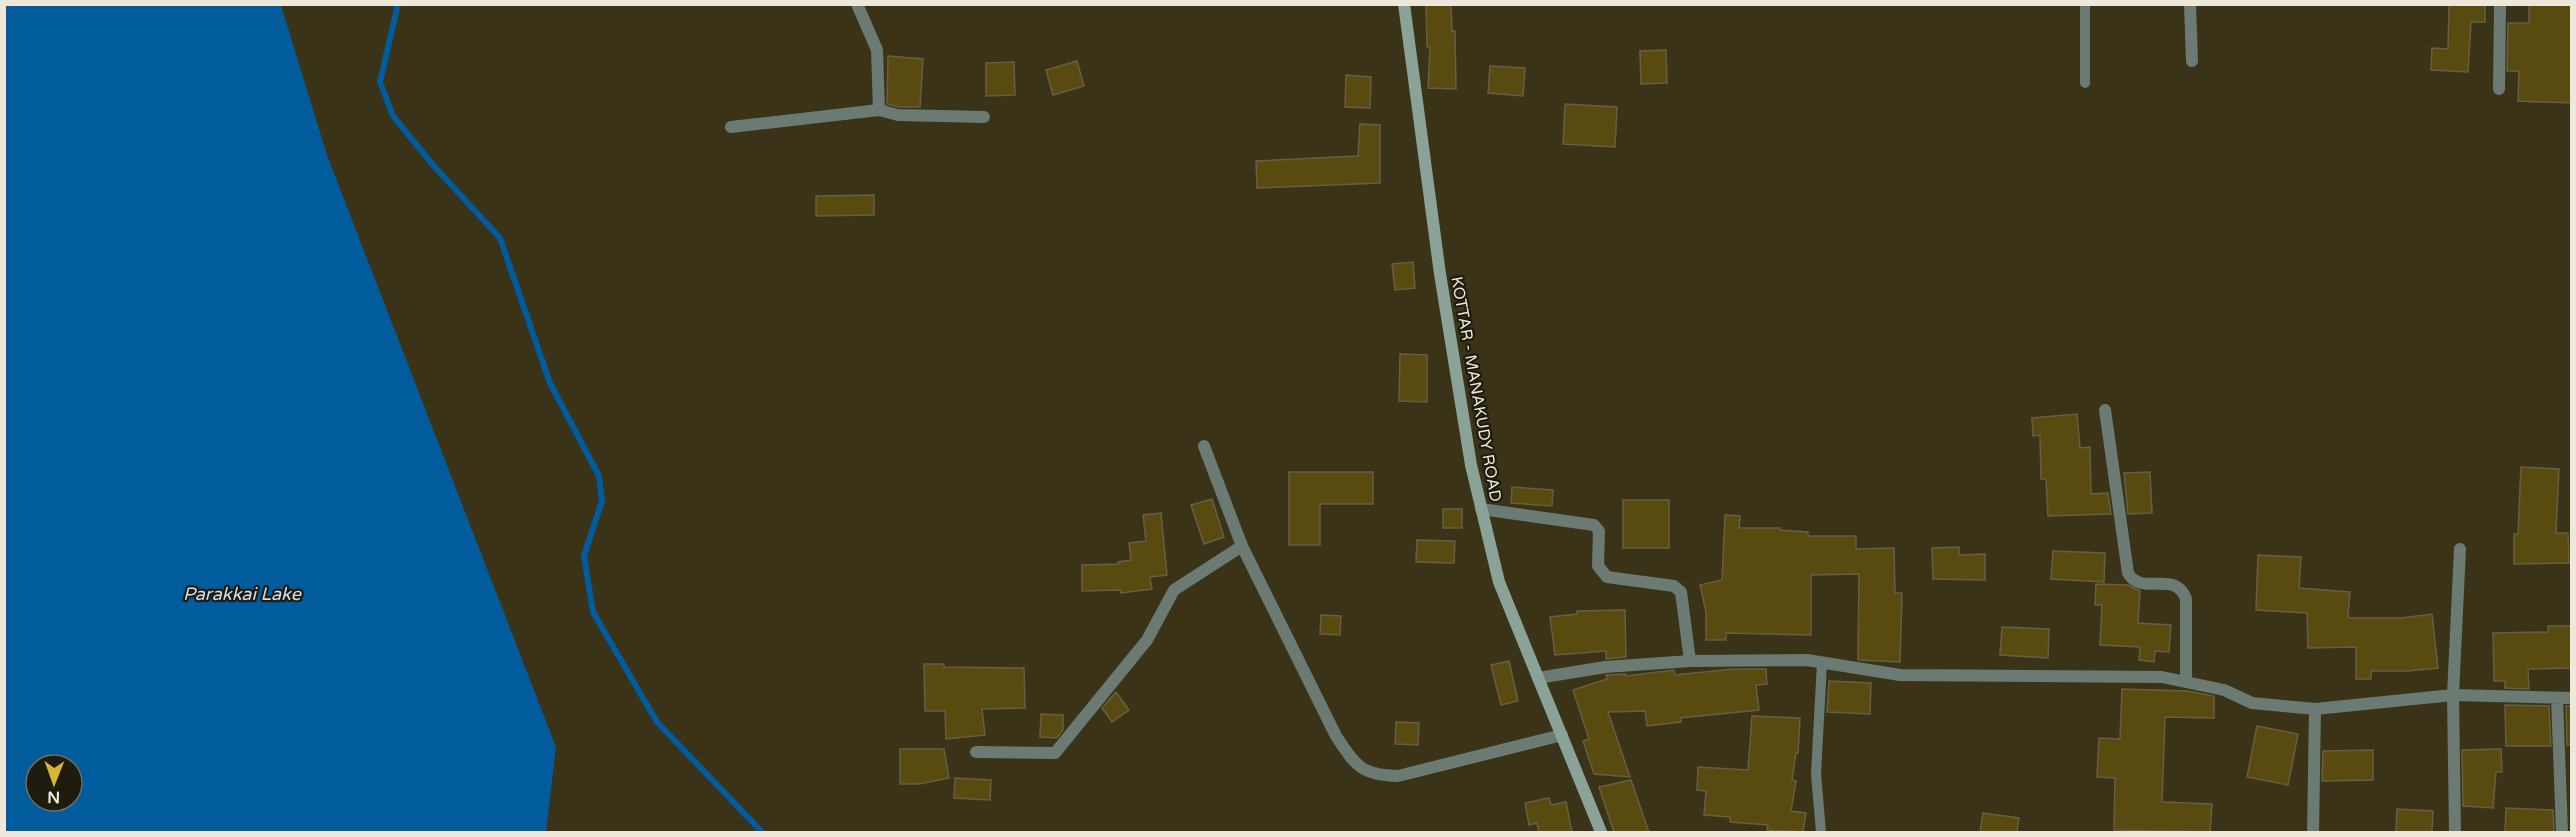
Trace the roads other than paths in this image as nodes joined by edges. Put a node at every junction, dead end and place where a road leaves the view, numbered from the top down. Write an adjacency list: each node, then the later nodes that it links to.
1 (857, 4): 9 (street)
2 (1404, 4): 14 (main road, KOTTAR - MANAKUDY ROAD)
3 (2085, 4): 7 (lane)
4 (2190, 4): 6 (street)
5 (2500, 4): 8 (street)
6 (2192, 61)
7 (2085, 83)
8 (2499, 89)
9 (879, 110): 10 (street); 11 (street)
10 (984, 117)
11 (731, 127)
12 (2105, 410): 20 (street)
13 (1204, 446): 15 (street)
14 (1481, 508): 17 (street); 19 (main road, KOTTAR - MANAKUDY ROAD)
15 (1242, 546): 25 (street); 26 (street)
16 (2460, 549): 21 (street)
17 (1690, 661): 18 (street); 19 (street)
18 (1822, 663): 20 (street); 29 (lane)
19 (1538, 678): 25 (main road, KOTTAR - MANAKUDY ROAD)
20 (2186, 680): 24 (street)
21 (2453, 695): 22 (street); 24 (street); 31 (street)
22 (2557, 698): 23 (street); 27 (street)
23 (2571, 698)
24 (2315, 709): 30 (street)
25 (1562, 735): 28 (main road, KOTTAR - MANAKUDY ROAD)
26 (976, 752)
27 (2566, 808): 32 (street)
28 (1601, 832)
29 (1821, 832)
30 (2313, 832)
31 (2454, 832)
32 (2562, 832)

